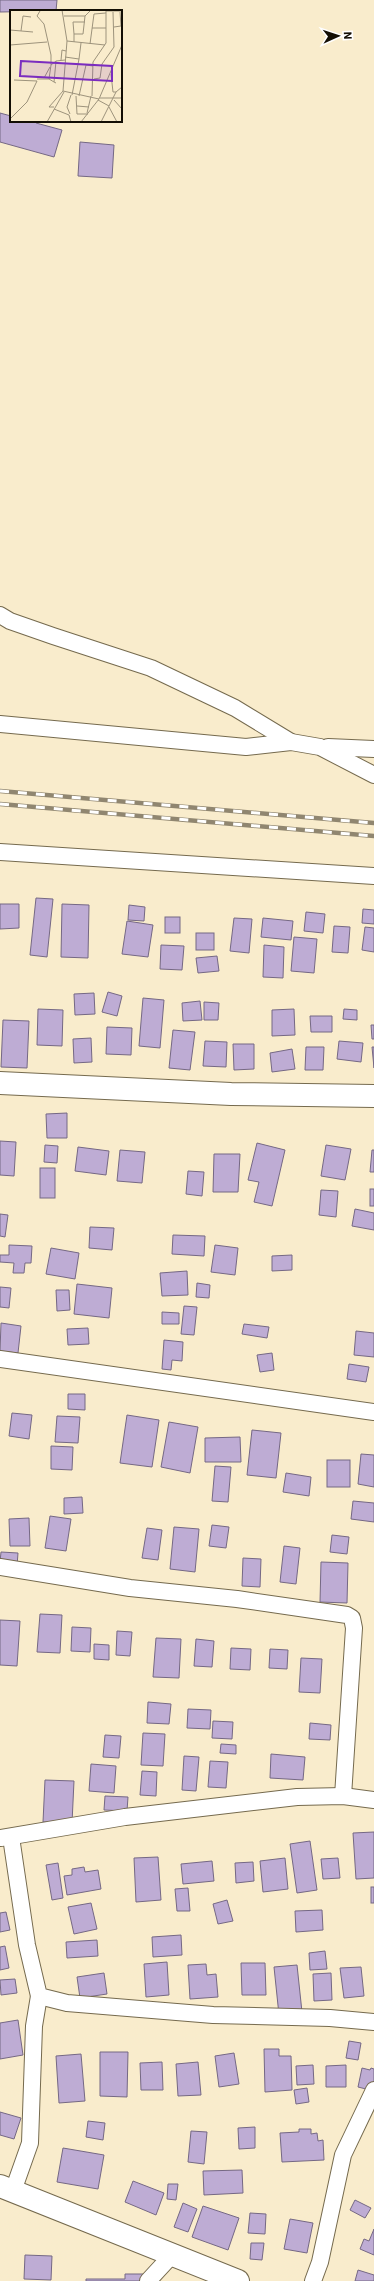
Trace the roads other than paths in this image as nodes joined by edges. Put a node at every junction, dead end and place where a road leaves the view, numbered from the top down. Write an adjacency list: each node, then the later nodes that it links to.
1 (0, 615): 3 (street)
2 (0, 724): 3 (street)
3 (291, 742): 4 (street)
4 (320, 747): 5 (street); 6 (street)
5 (374, 749)
6 (374, 775)
7 (0, 852): 8 (street)
8 (374, 876)
9 (0, 1083): 10 (street)
10 (374, 1096)
11 (0, 1359): 12 (street)
12 (374, 1412)
13 (0, 1567): 14 (street)
14 (343, 1796): 15 (street); 16 (street)
15 (374, 1800)
16 (5, 1838): 17 (street)
17 (39, 1996): 18 (street); 20 (street)
18 (374, 2022)
19 (374, 2090): 24 (street)
20 (7, 2188): 21 (street)
21 (172, 2256): 22 (street); 23 (street)
22 (148, 2281)
23 (238, 2281)
24 (313, 2281)

